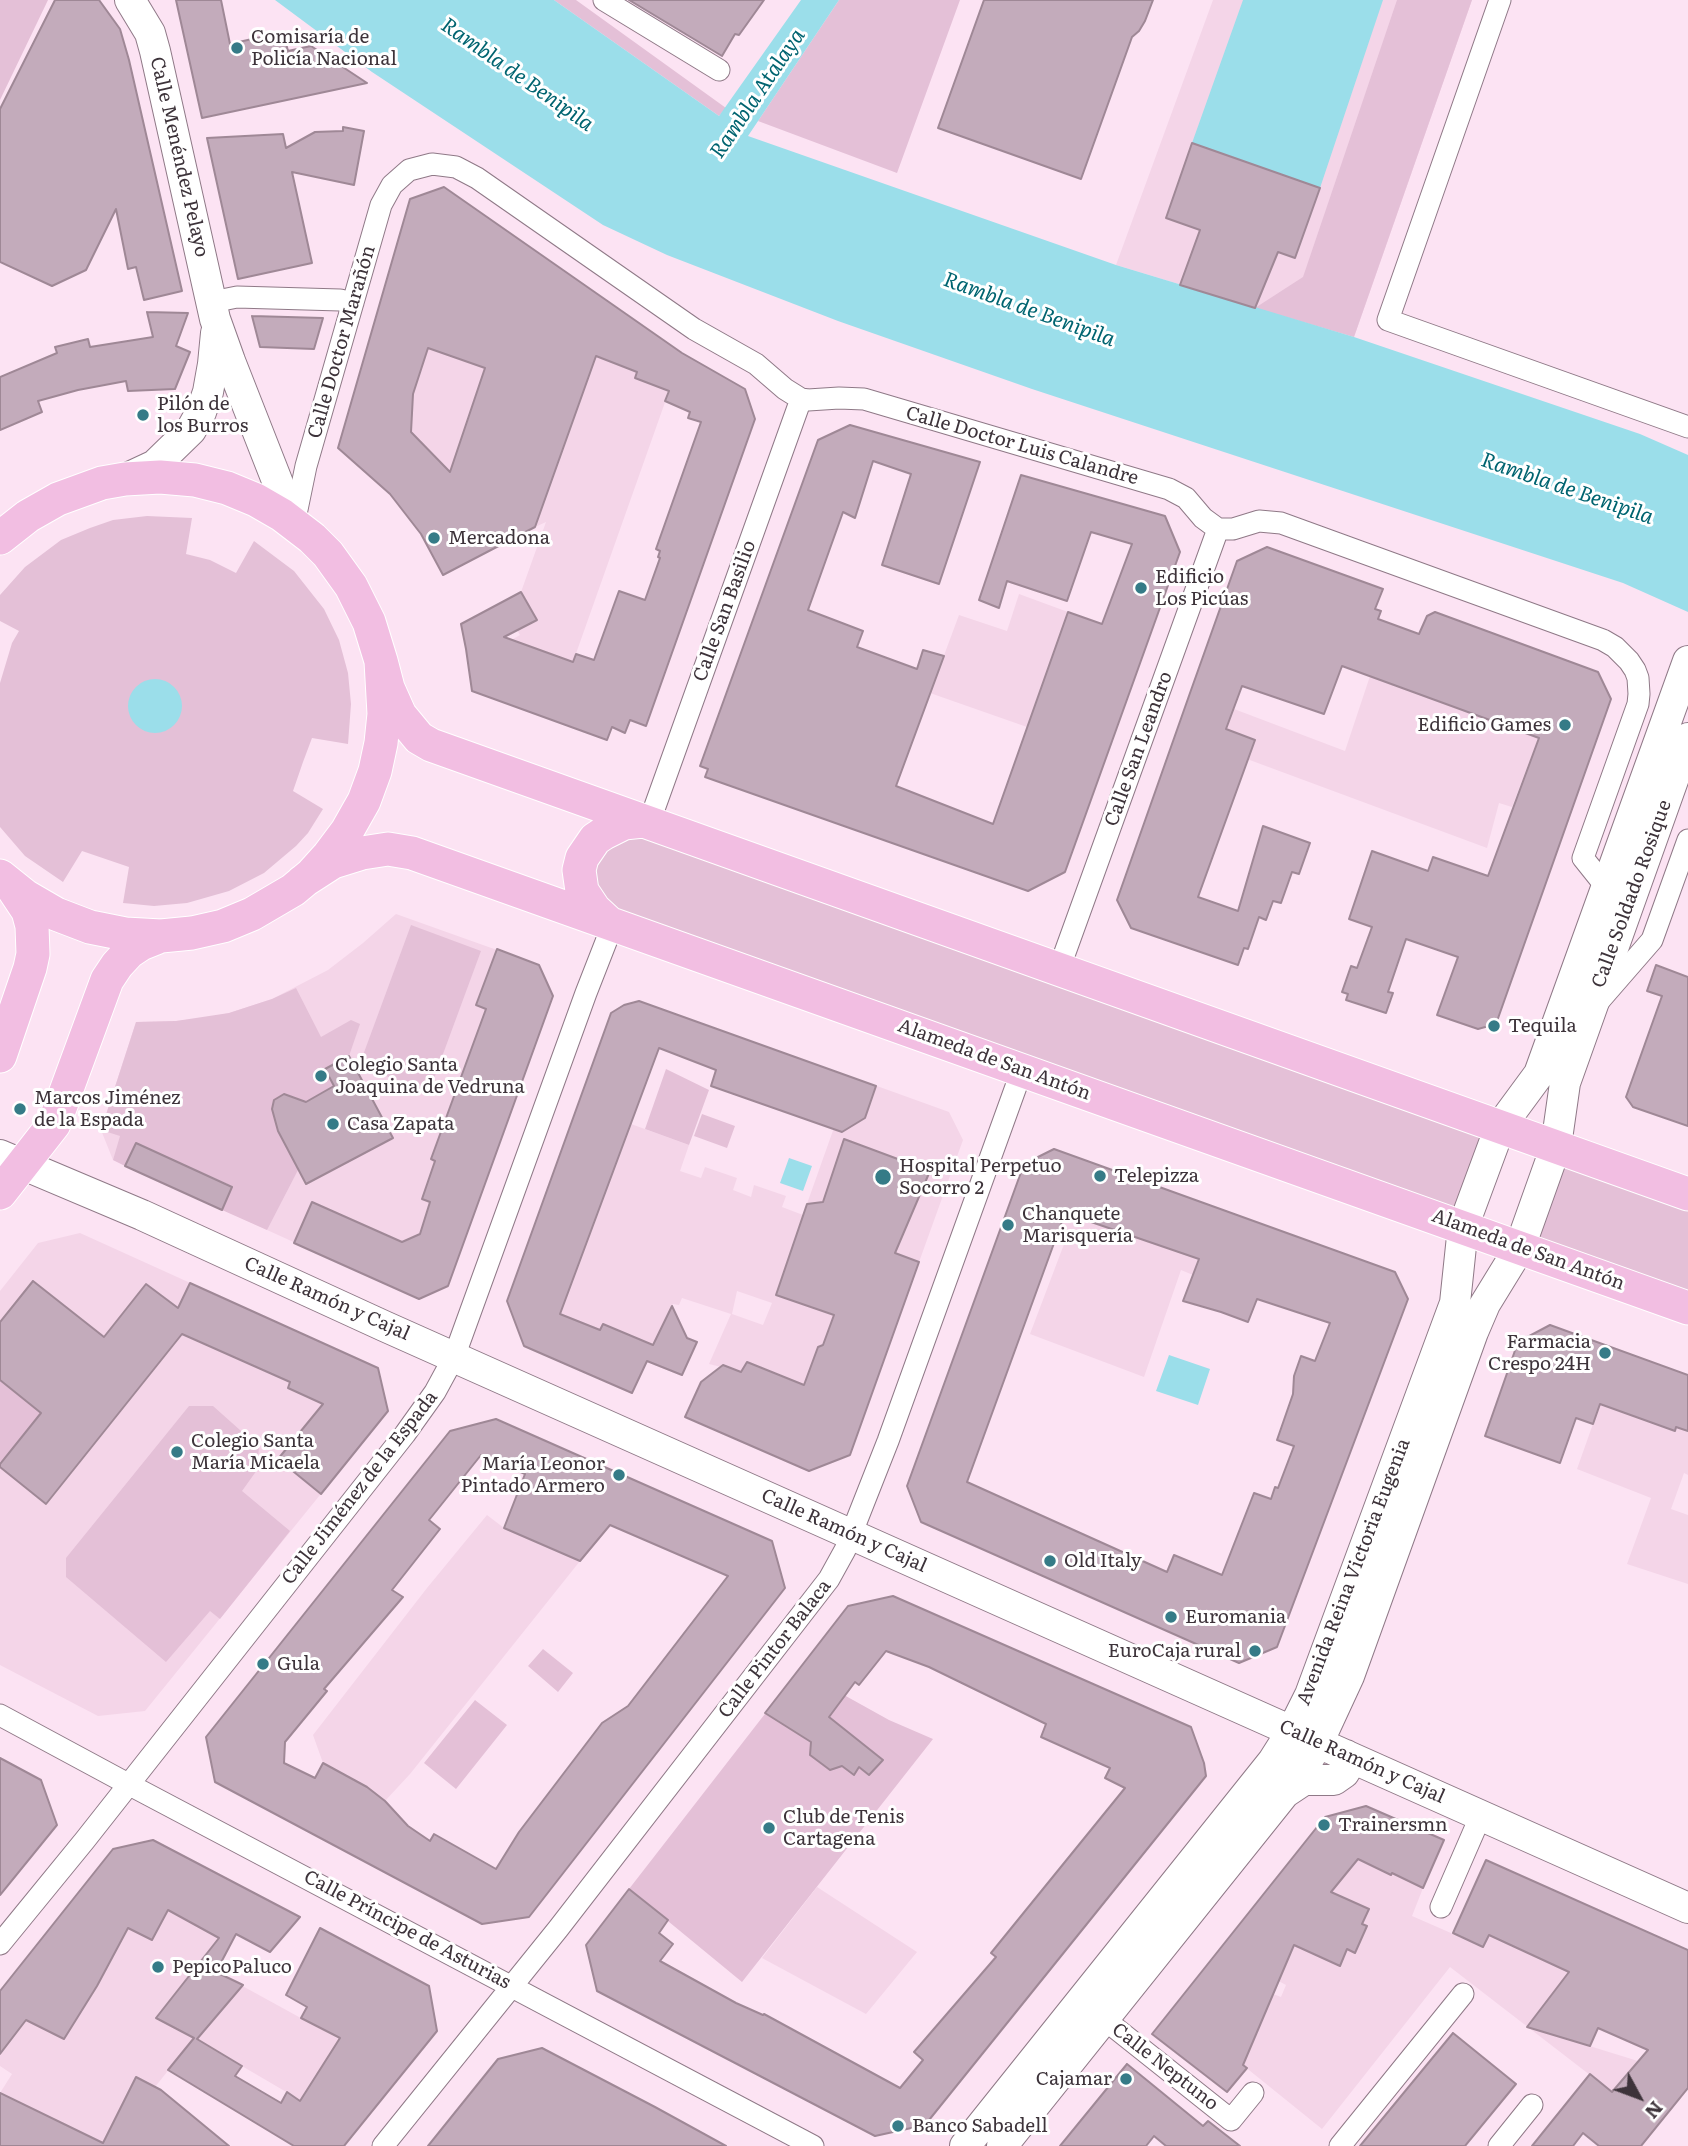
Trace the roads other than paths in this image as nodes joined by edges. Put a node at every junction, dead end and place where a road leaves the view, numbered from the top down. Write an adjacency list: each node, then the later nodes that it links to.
1 (130, 0): 6 (main road, Calle Menéndez Pelayo)
2 (604, 0): 4 (street)
3 (1500, 0): 8 (street)
4 (719, 70)
5 (353, 303): 6 (street); 7 (street, Calle Doctor Marañón); 10 (street, Calle Doctor Marañón)
6 (214, 311): 9 (main road); 10 (main road)
7 (801, 399): 11 (street, Calle Doctor Luis Calandre); 16 (street, Calle San Basilio)
8 (1688, 426)
9 (125, 479): 10 (main road); 12 (main road)
10 (295, 524): 13 (main road)
11 (1218, 529): 20 (street, Calle Soldado Rosique); 23 (street, Calle San Leandro)
12 (0, 538)
13 (381, 660): 16 (main road); 19 (main road)
14 (1688, 661): 20 (main road, Calle Soldado Rosique)
15 (1688, 738): 24 (main road, Calle Soldado Rosique)
16 (646, 822): 21 (main road); 23 (main road)
17 (1688, 840): 24 (street, Calle Soldado Rosique)
18 (5, 880): 22 (main road); 25 (main road)
19 (302, 882): 21 (main road, Alameda de San Antón); 22 (main road)
20 (1607, 888): 27 (main road, Calle Soldado Rosique)
21 (611, 923): 26 (main road, Alameda de San Antón); 35 (street, Calle Jiménez de la Espada)
22 (161, 936): 29 (main road)
23 (1059, 969): 27 (main road)
24 (1591, 1010): 28 (main road, Calle Soldado Rosique)
25 (0, 1056)
26 (1022, 1070): 32 (main road, Alameda de San Antón); 36 (street, Calle Pintor Balaca)
27 (1500, 1126): 28 (main road); 32 (main road, Calle Soldado Rosique)
28 (1556, 1146): 31 (main road); 33 (main road, Calle Soldado Rosique)
29 (12, 1160): 30 (main road); 35 (main road, Calle Ramón y Cajal)
30 (0, 1193)
31 (1688, 1194)
32 (1463, 1227): 33 (main road, Alameda de San Antón); 38 (main road, Avenida Reina Victoria Eugenia)
33 (1520, 1247): 34 (main road, Alameda de San Antón); 38 (main road, Avenida Reina Victoria Eugenia)
34 (1688, 1307)
35 (454, 1357): 36 (main road, Calle Ramón y Cajal); 40 (street, Calle Jiménez de la Espada)
36 (851, 1535): 38 (main road, Calle Ramón y Cajal); 46 (street, Calle Pintor Balaca)
37 (0, 1715): 40 (street, Calle Príncipe de Asturias)
38 (1305, 1737): 39 (main road, Calle Ramón y Cajal); 41 (main road, Avenida Reina Victoria Eugenia); 53 (main road, Avenida Reina Victoria Eugenia)
39 (1346, 1755): 41 (main road); 42 (main road, Calle Ramón y Cajal)
40 (128, 1784): 45 (street, Calle Jiménez de la Espada); 46 (street, Calle Príncipe de Asturias)
41 (1286, 1792): 48 (main road, Avenida Reina Victoria Eugenia)
42 (1481, 1815): 43 (street); 44 (main road, Calle Ramón y Cajal)
43 (1441, 1907)
44 (1688, 1908)
45 (0, 1944)
46 (512, 1985): 51 (street, Calle Pintor Balaca); 52 (street, Calle Príncipe de Asturias)
47 (1463, 1994): 55 (street)
48 (1104, 2019): 49 (street, Calle Neptuno); 54 (main road, Avenida Reina Victoria Eugenia)
49 (1253, 2093)
50 (1532, 2105): 56 (street)
51 (383, 2146)
52 (813, 2146)
53 (965, 2146)
54 (1002, 2146)
55 (1340, 2146)
56 (1499, 2146)

